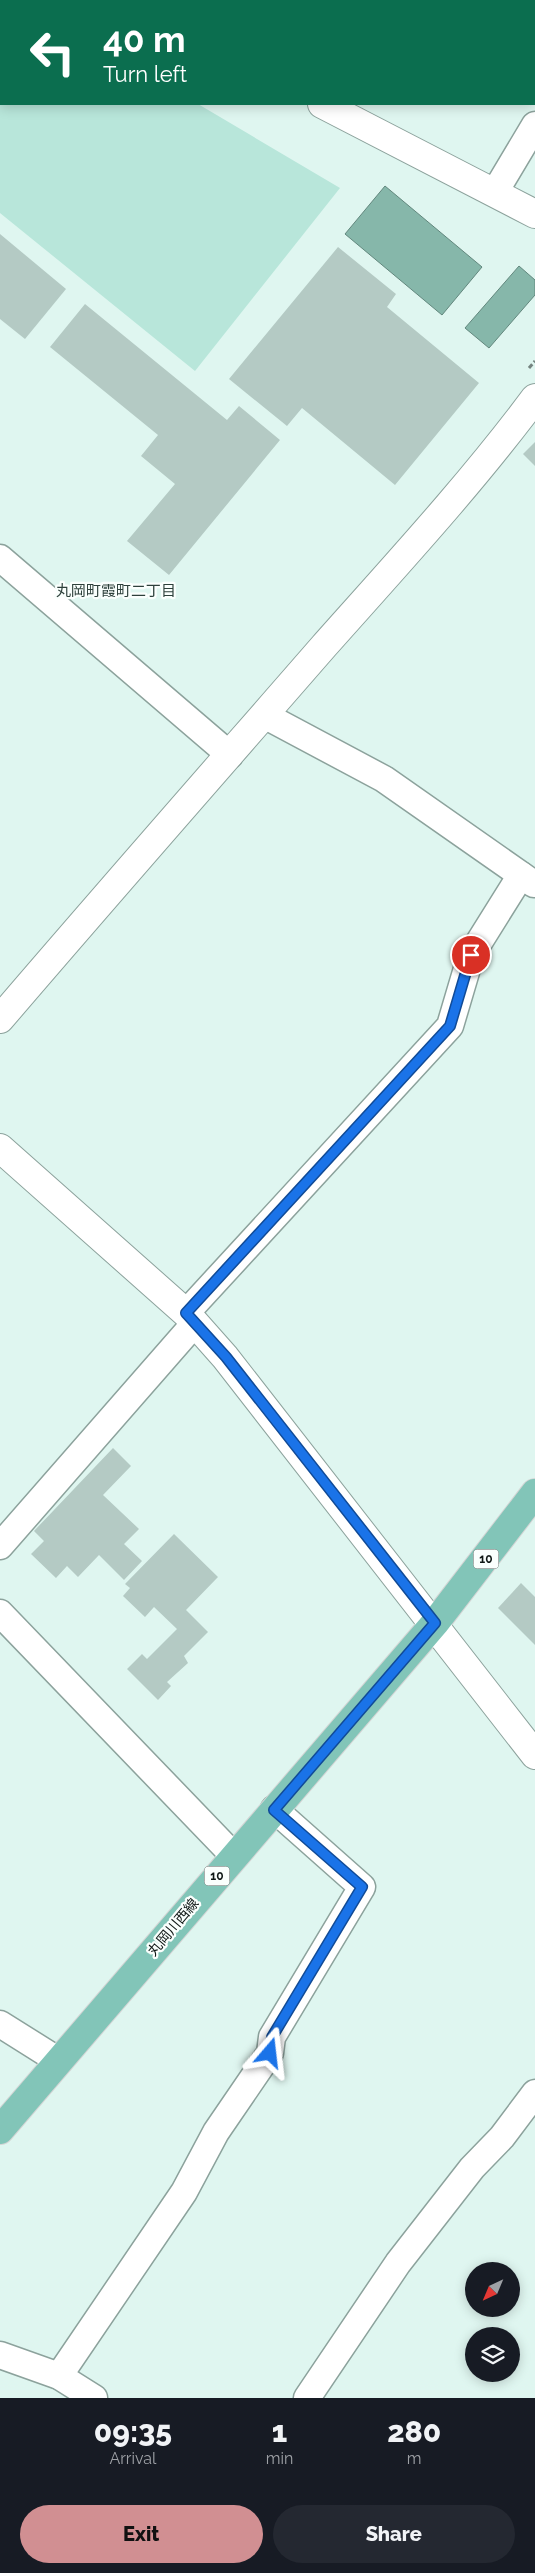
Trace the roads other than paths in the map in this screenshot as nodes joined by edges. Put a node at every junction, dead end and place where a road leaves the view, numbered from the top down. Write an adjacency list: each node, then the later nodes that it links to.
1 (324, 105): 3 (street)
2 (535, 125): 3 (street)
3 (495, 192): 4 (street)
4 (535, 214)
5 (535, 398): 7 (street)
6 (0, 558): 8 (street)
7 (264, 715): 8 (street); 9 (street)
8 (230, 755): 10 (street)
9 (528, 880): 12 (street)
10 (0, 1019)
11 (0, 1148): 12 (street)
12 (191, 1318): 14 (street); 16 (street)
13 (535, 1492): 16 (main road, 丸岡川西線 / 10)
14 (0, 1546)
15 (0, 1614): 19 (street)
16 (435, 1623): 17 (street); 18 (main road, 丸岡川西線 / 10)
17 (535, 1755)
18 (274, 1810): 19 (main road, 丸岡川西線 / 10); 25 (street)
19 (234, 1856): 21 (main road, 丸岡川西線 / 10)
20 (0, 2024): 21 (street)
21 (59, 2061): 23 (main road, 丸岡川西線 / 10)
22 (535, 2093): 27 (street)
23 (0, 2130)
24 (2, 2360): 25 (street)
25 (59, 2376): 26 (street)
26 (94, 2398)
27 (307, 2398)

